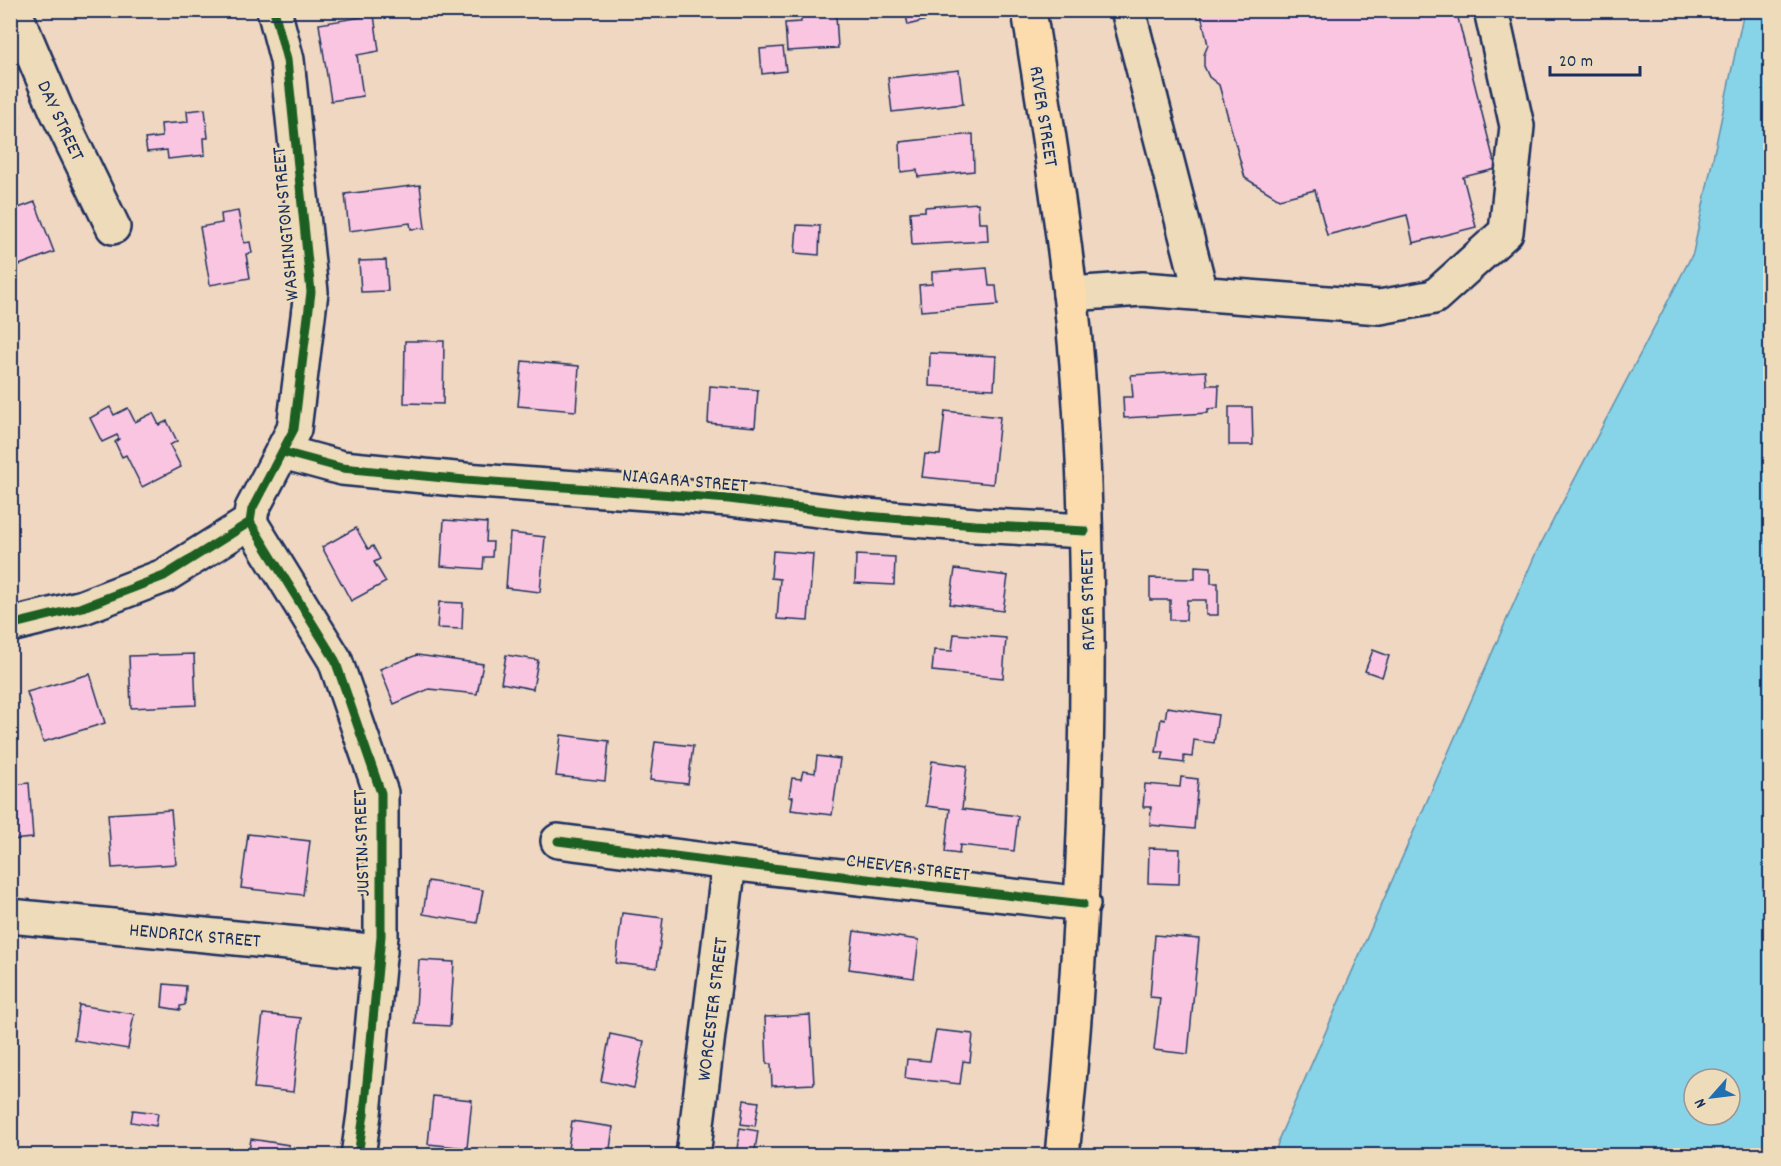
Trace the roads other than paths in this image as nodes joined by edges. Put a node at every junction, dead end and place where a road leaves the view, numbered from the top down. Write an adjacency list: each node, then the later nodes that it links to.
1 (14, 10): 6 (street, DAY STREET)
2 (274, 10): 9 (street, WASHINGTON STREET)
3 (1029, 10): 8 (main road, RIVER STREET)
4 (1128, 10): 7 (street)
5 (1491, 10): 7 (street)
6 (113, 227)
7 (1201, 293): 8 (street)
8 (1070, 294): 11 (main road, RIVER STREET)
9 (283, 452): 10 (street, WASHINGTON STREET); 11 (street, NIAGARA STREET)
10 (250, 522): 12 (street); 17 (street, JUSTIN STREET)
11 (1085, 531): 15 (main road, RIVER STREET)
12 (10, 625)
13 (558, 841): 14 (street, CHEEVER STREET)
14 (729, 864): 15 (street, CHEEVER STREET); 19 (street, WORCESTER STREET)
15 (1083, 904): 20 (main road, RIVER STREET)
16 (10, 916): 17 (street, HENDRICK STREET)
17 (380, 952): 18 (street, JUSTIN STREET)
18 (358, 1155)
19 (693, 1155)
20 (1062, 1155)

